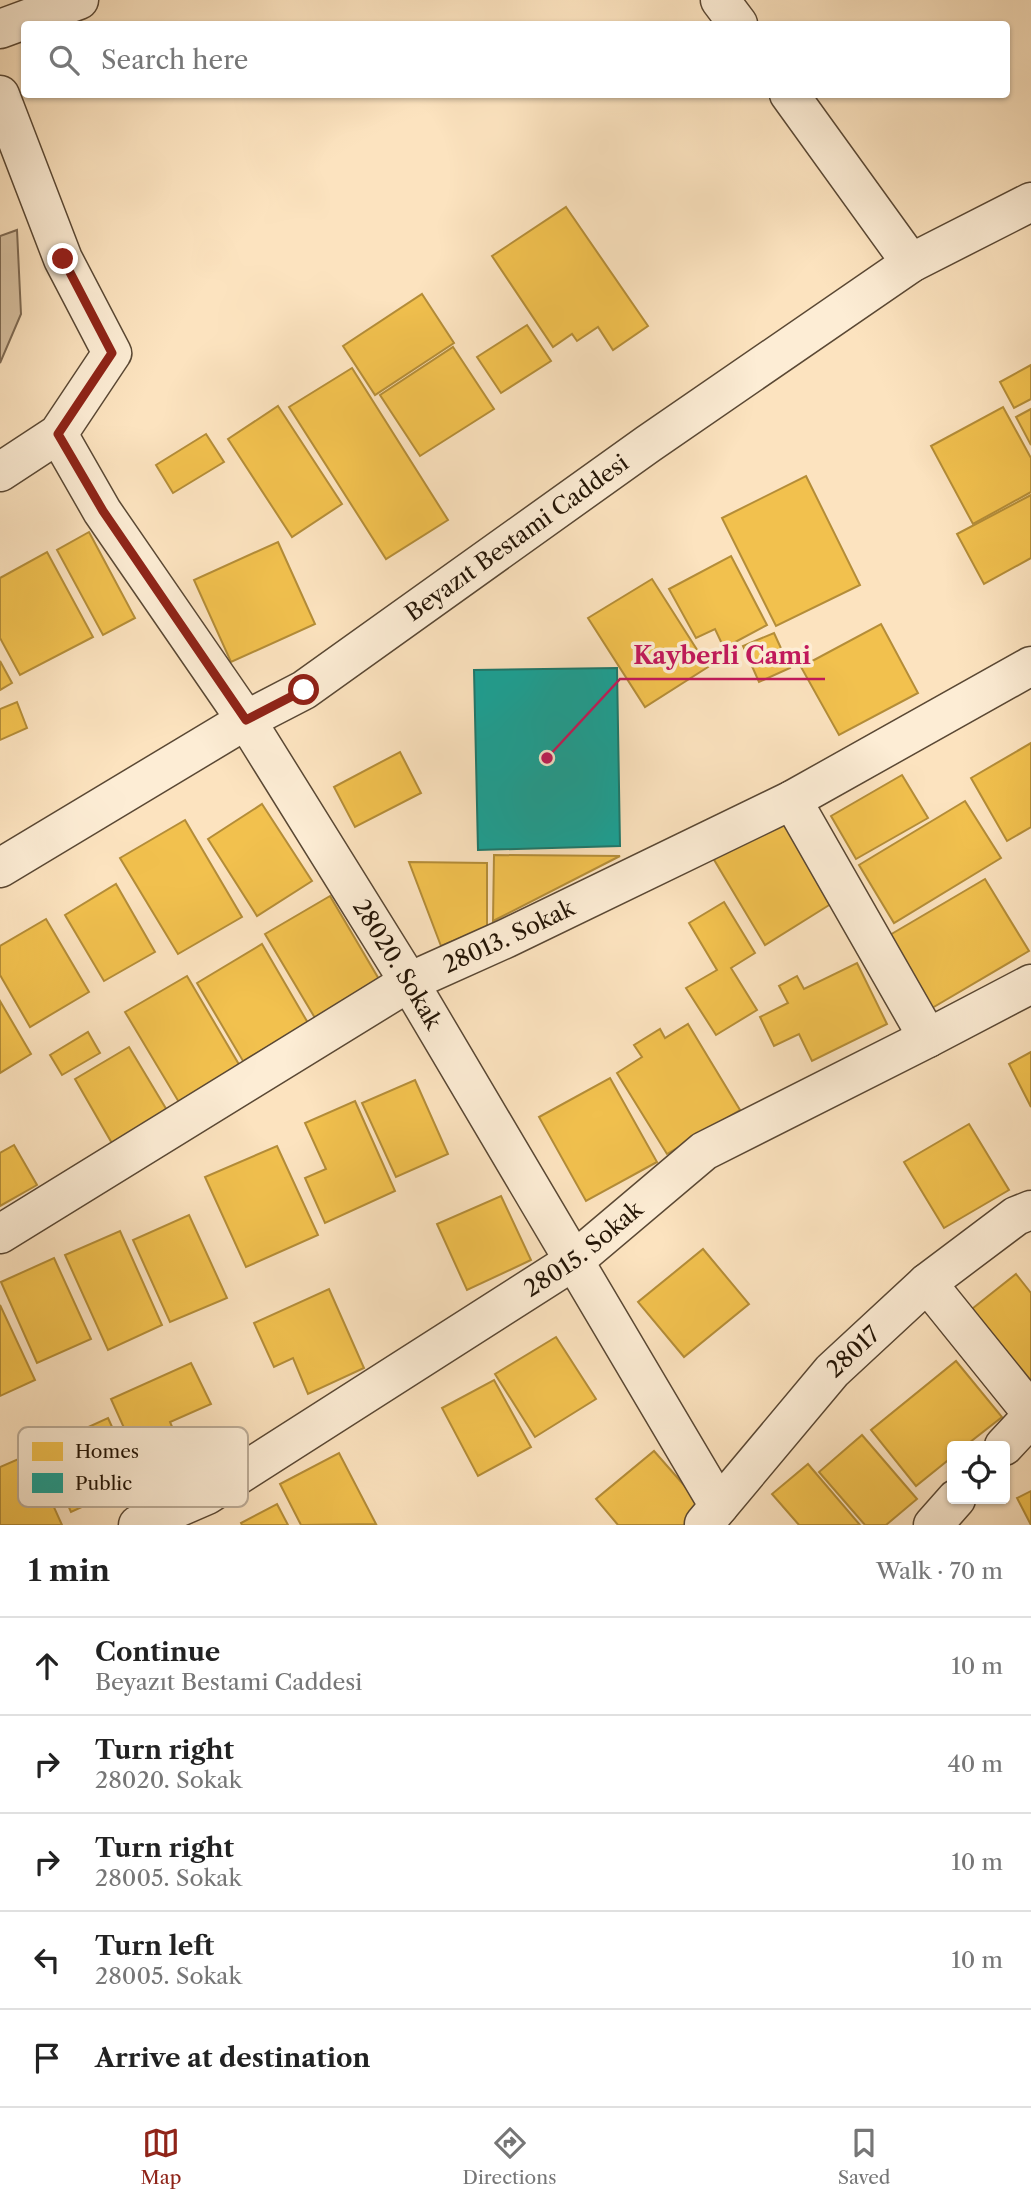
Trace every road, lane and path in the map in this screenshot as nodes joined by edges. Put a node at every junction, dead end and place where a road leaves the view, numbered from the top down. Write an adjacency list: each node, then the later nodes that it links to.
1 (79, 0): 4 (street)
2 (720, 0): 5 (street)
3 (21, 21): 6 (street)
4 (22, 21)
5 (736, 21)
6 (0, 29)
7 (0, 95): 11 (street)
8 (792, 98): 10 (street)
9 (1031, 202): 10 (street, Beyazıt Bestami Caddesi)
10 (911, 263): 14 (street, Beyazıt Bestami Caddesi)
11 (58, 434): 12 (street); 14 (street, 28020. Sokak)
12 (0, 472)
13 (1031, 666): 15 (street, 28013. Sokak)
14 (246, 720): 16 (street, Beyazıt Bestami Caddesi); 17 (street, 28020. Sokak)
15 (792, 800): 17 (street, 28013. Sokak); 19 (street)
16 (0, 868)
17 (409, 982): 21 (street, 28013. Sokak); 22 (street, 28020. Sokak)
18 (1031, 984): 19 (street, 28015. Sokak)
19 (928, 1038): 22 (street, 28015. Sokak)
20 (1031, 1210): 23 (street, 28017)
21 (0, 1234)
22 (575, 1260): 26 (street, 28015. Sokak); 29 (street, 28020. Sokak)
23 (927, 1283): 24 (street); 29 (street, 28017)
24 (1031, 1414): 25 (street)
25 (1008, 1441)
26 (248, 1469)
27 (952, 1504): 31 (street)
28 (179, 1507): 30 (street, 28015. Sokak)
29 (711, 1515)
30 (138, 1525)
31 (933, 1525)

